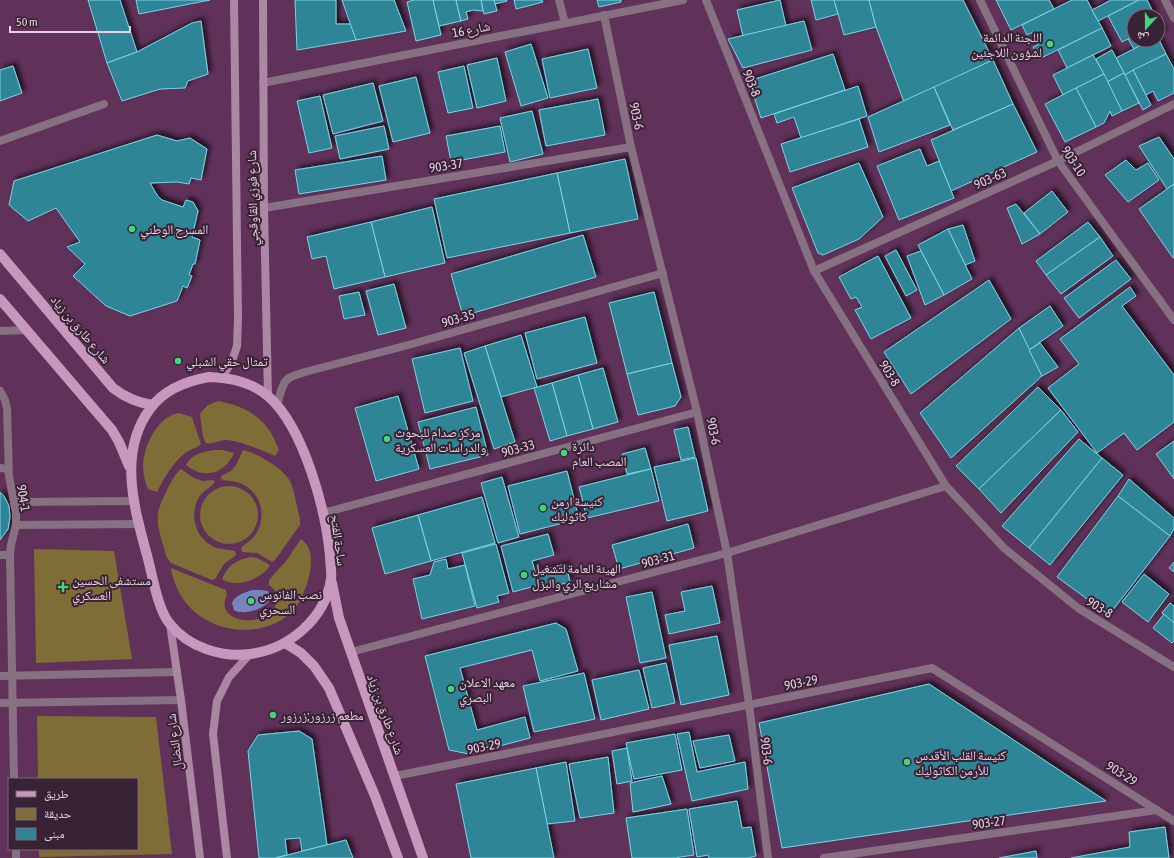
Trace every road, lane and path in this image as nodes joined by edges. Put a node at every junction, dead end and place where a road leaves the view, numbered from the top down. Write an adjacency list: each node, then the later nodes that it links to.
1 (234, 0): 25 (street, شارع فوزي القاوقجي)
2 (263, 0): 11 (street, شارع فوزي القاوقجي)
3 (559, 0): 10 (street)
4 (683, 0): 8 (street, شارع 16)
5 (706, 0): 19 (street, 903-8)
6 (980, 0): 16 (street, 903-10)
7 (1165, 0): 9 (street)
8 (604, 15): 10 (street, شارع 16); 15 (street, 903-6)
9 (1174, 18)
10 (565, 23): 11 (street, شارع 16)
11 (263, 83): 17 (street, شارع فوزي القاوقجي)
12 (104, 104): 14 (street)
13 (1174, 104): 16 (street, 903-63)
14 (0, 142)
15 (631, 147): 17 (street, 903-37); 20 (street, 903-6)
16 (1058, 161): 19 (street, 903-63); 22 (street, 903-10)
17 (264, 208): 27 (street, شارع فوزي القاوقجي)
18 (0, 254): 28 (main road, شارع طارق بن زياد)
19 (814, 270): 33 (street, 903-8)
20 (663, 273): 29 (street, 903-35); 30 (street, 903-6)
21 (0, 299): 23 (main road)
22 (1174, 320)
23 (27, 330): 24 (street); 32 (main road)
24 (0, 331)
25 (222, 378): 27 (main road, ساحة الفتح); 28 (main road, ساحة الفتح)
26 (0, 391): 31 (street, 904-1)
27 (268, 396): 29 (main road, ساحة الفتح)
28 (152, 405): 32 (main road, ساحة الفتح)
29 (277, 405): 36 (main road, ساحة الفتح)
30 (697, 412): 36 (street, 903-33); 39 (street, 903-6)
31 (4, 469): 35 (street, 904-1)
32 (131, 469): 34 (main road, ساحة الفتح)
33 (946, 486): 39 (street, 903-31); 47 (street, 903-8)
34 (135, 501): 35 (street); 37 (main road, ساحة الفتح)
35 (14, 502): 38 (street, 904-1)
36 (323, 513): 42 (main road, ساحة الفتح)
37 (140, 524): 38 (street); 43 (main road, ساحة الفتح)
38 (16, 525): 41 (street, 904-1)
39 (727, 553): 45 (street, 903-31); 54 (street, 903-6)
40 (0, 555): 41 (street)
41 (10, 555): 50 (street, 904-1)
42 (332, 577): 44 (main road, ساحة الفتح); 45 (main road, شارع طارق بن زياد)
43 (170, 624): 46 (main road, ساحة الفتح); 48 (street, شارع النضال)
44 (285, 643): 46 (main road, ساحة الفتح); 61 (main road)
45 (351, 652): 55 (main road, شارع طارق بن زياد)
46 (250, 654): 60 (street)
47 (1174, 667)
48 (177, 672): 50 (street); 51 (street, شارع النضال)
49 (0, 676): 50 (street)
50 (11, 676): 52 (street, 904-1)
51 (181, 700): 52 (street); 59 (street, شارع النضال)
52 (12, 703): 53 (street); 56 (street, 904-1)
53 (0, 704)
54 (749, 704): 55 (street, 903-29); 57 (street, 903-29); 63 (street, 903-6)
55 (395, 776): 62 (main road, شارع طارق بن زياد)
56 (14, 778)
57 (1157, 810): 58 (street, 903-29); 64 (street, 903-27)
58 (1174, 821)
59 (200, 858)
60 (226, 858)
61 (398, 858)
62 (423, 858)
63 (768, 858)
64 (824, 858)

